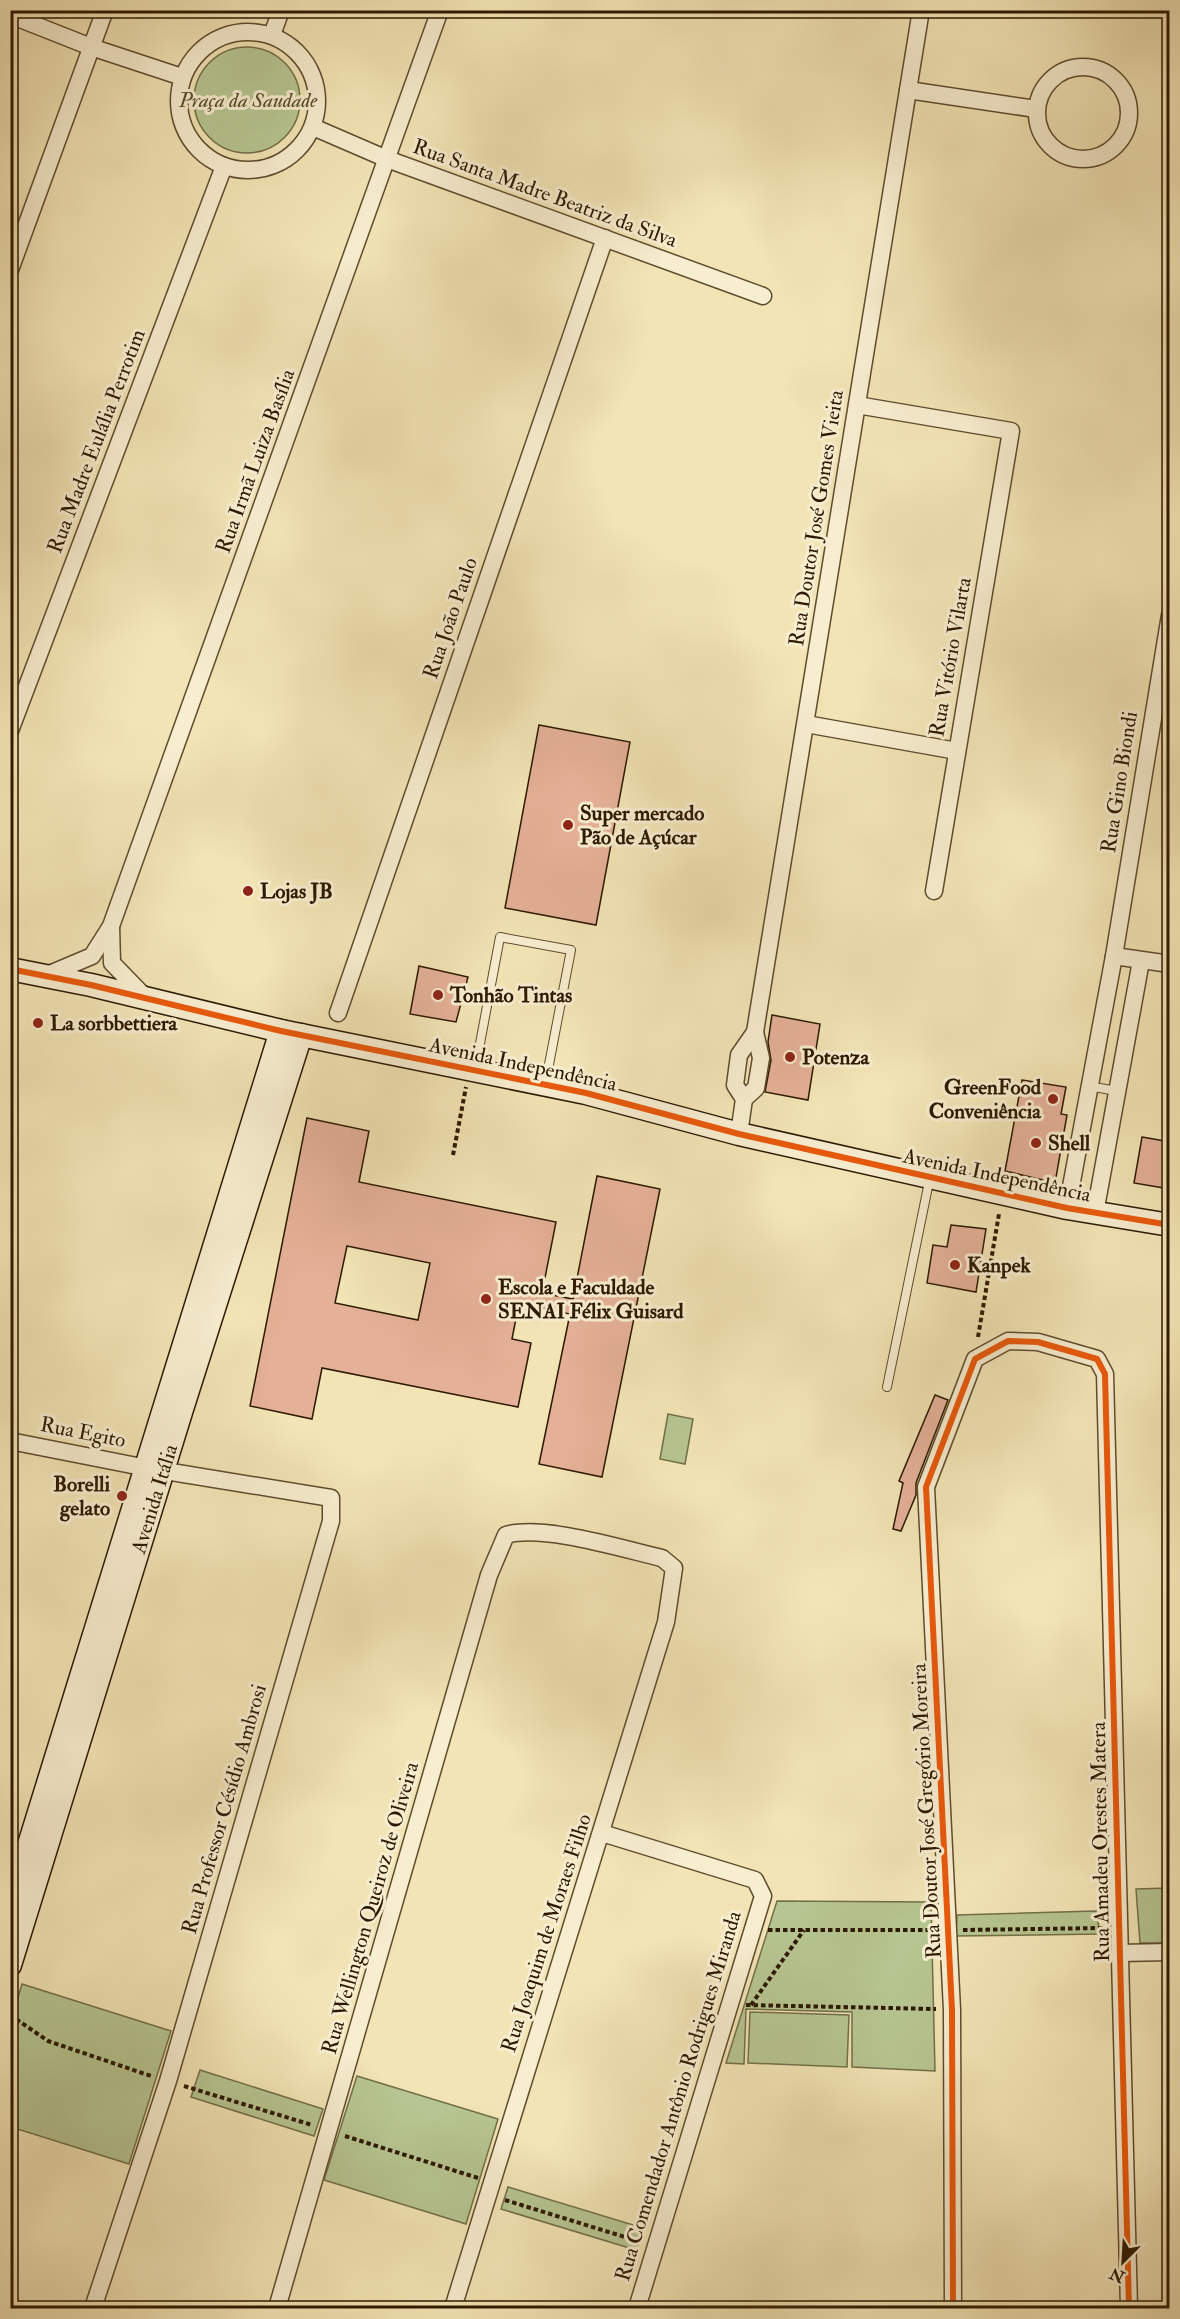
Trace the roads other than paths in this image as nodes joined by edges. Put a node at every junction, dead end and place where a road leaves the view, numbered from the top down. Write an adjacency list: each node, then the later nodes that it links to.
1 (105, 10): 7 (street)
2 (281, 10): 6 (street)
3 (440, 10): 12 (street, Rua Irmã Luiza Basília)
4 (921, 10): 9 (street, Rua Doutor José Gomes Vieita)
5 (10, 15): 7 (street)
6 (272, 35): 8 (street); 11 (street)
7 (91, 47): 8 (street); 15 (street)
8 (182, 77): 13 (street)
9 (908, 90): 10 (street); 17 (street, Rua Doutor José Gomes Vieita)
10 (1036, 109): 10 (street)
11 (313, 127): 12 (street, Rua Santa Madre Beatriz da Silva); 13 (street)
12 (387, 159): 14 (street, Rua Santa Madre Beatriz da Silva); 23 (street, Rua Irmã Luiza Basília)
13 (224, 166): 20 (street, Rua Madre Eulália Perrotim)
14 (605, 238): 16 (street, Rua Santa Madre Beatriz da Silva); 30 (street, Rua João Paulo)
15 (10, 270)
16 (763, 296)
17 (857, 405): 19 (street, Rua Doutor José Gomes Vieita); 21 (street, Rua Vitório Vilarta)
18 (1170, 615): 24 (street, Rua Gino Biondi)
19 (806, 724): 21 (street); 36 (street, Rua Doutor José Gomes Vieita)
20 (10, 731)
21 (957, 751): 22 (street, Rua Vitório Vilarta)
22 (934, 891)
23 (111, 926): 28 (street, Rua Irmã Luiza Basília); 29 (street, Rua Irmã Luiza Basília)
24 (1114, 956): 25 (street); 34 (street, Rua Gino Biondi)
25 (1141, 961): 26 (street); 35 (street)
26 (1170, 964)
27 (10, 969): 28 (main road, Avenida Independência)
28 (47, 975): 29 (main road, Avenida Independência)
29 (146, 998): 31 (main road, Avenida Independência)
30 (338, 1013)
31 (291, 1033): 32 (main road, Avenida Independência); 44 (main road, Avenida Itália)
32 (472, 1069): 33 (main road, Avenida Independência); 33 (lane)
33 (545, 1085): 36 (main road, Avenida Independência)
34 (1088, 1086): 35 (lane); 38 (street, Rua Gino Biondi)
35 (1117, 1091): 39 (street)
36 (739, 1134): 37 (main road, Avenida Independência)
37 (930, 1177): 38 (main road, Avenida Independência); 42 (lane)
38 (1067, 1208): 39 (main road, Avenida Independência)
39 (1095, 1213): 40 (main road, Avenida Independência)
40 (1170, 1225)
41 (1105, 1374): 50 (street, Rua Amadeu Orestes Matera); 56 (street, Rua Doutor José Gregório Moreira)
42 (887, 1388)
43 (10, 1441): 44 (street, Rua Egito)
44 (155, 1469): 47 (main road, Avenida Itália); 52 (street, Rua Professor Césídio Ambrosi)
45 (519, 1531): 46 (street, Rua Joaquim de Moraes Filho); 53 (street, Rua Wellington Queiroz de Oliveira)
46 (602, 1833): 54 (street, Rua Joaquim de Moraes Filho); 55 (street, Rua Comendador Antônio Rodrigues Miranda)
47 (27, 1856): 48 (main road, Avenida Itália); 51 (main road, Avenida Itália)
48 (10, 1906)
49 (1170, 1952): 50 (street)
50 (1119, 1953): 57 (street, Rua Amadeu Orestes Matera)
51 (10, 1965)
52 (93, 2308)
53 (277, 2308)
54 (453, 2308)
55 (637, 2308)
56 (953, 2308)
57 (1129, 2308)

